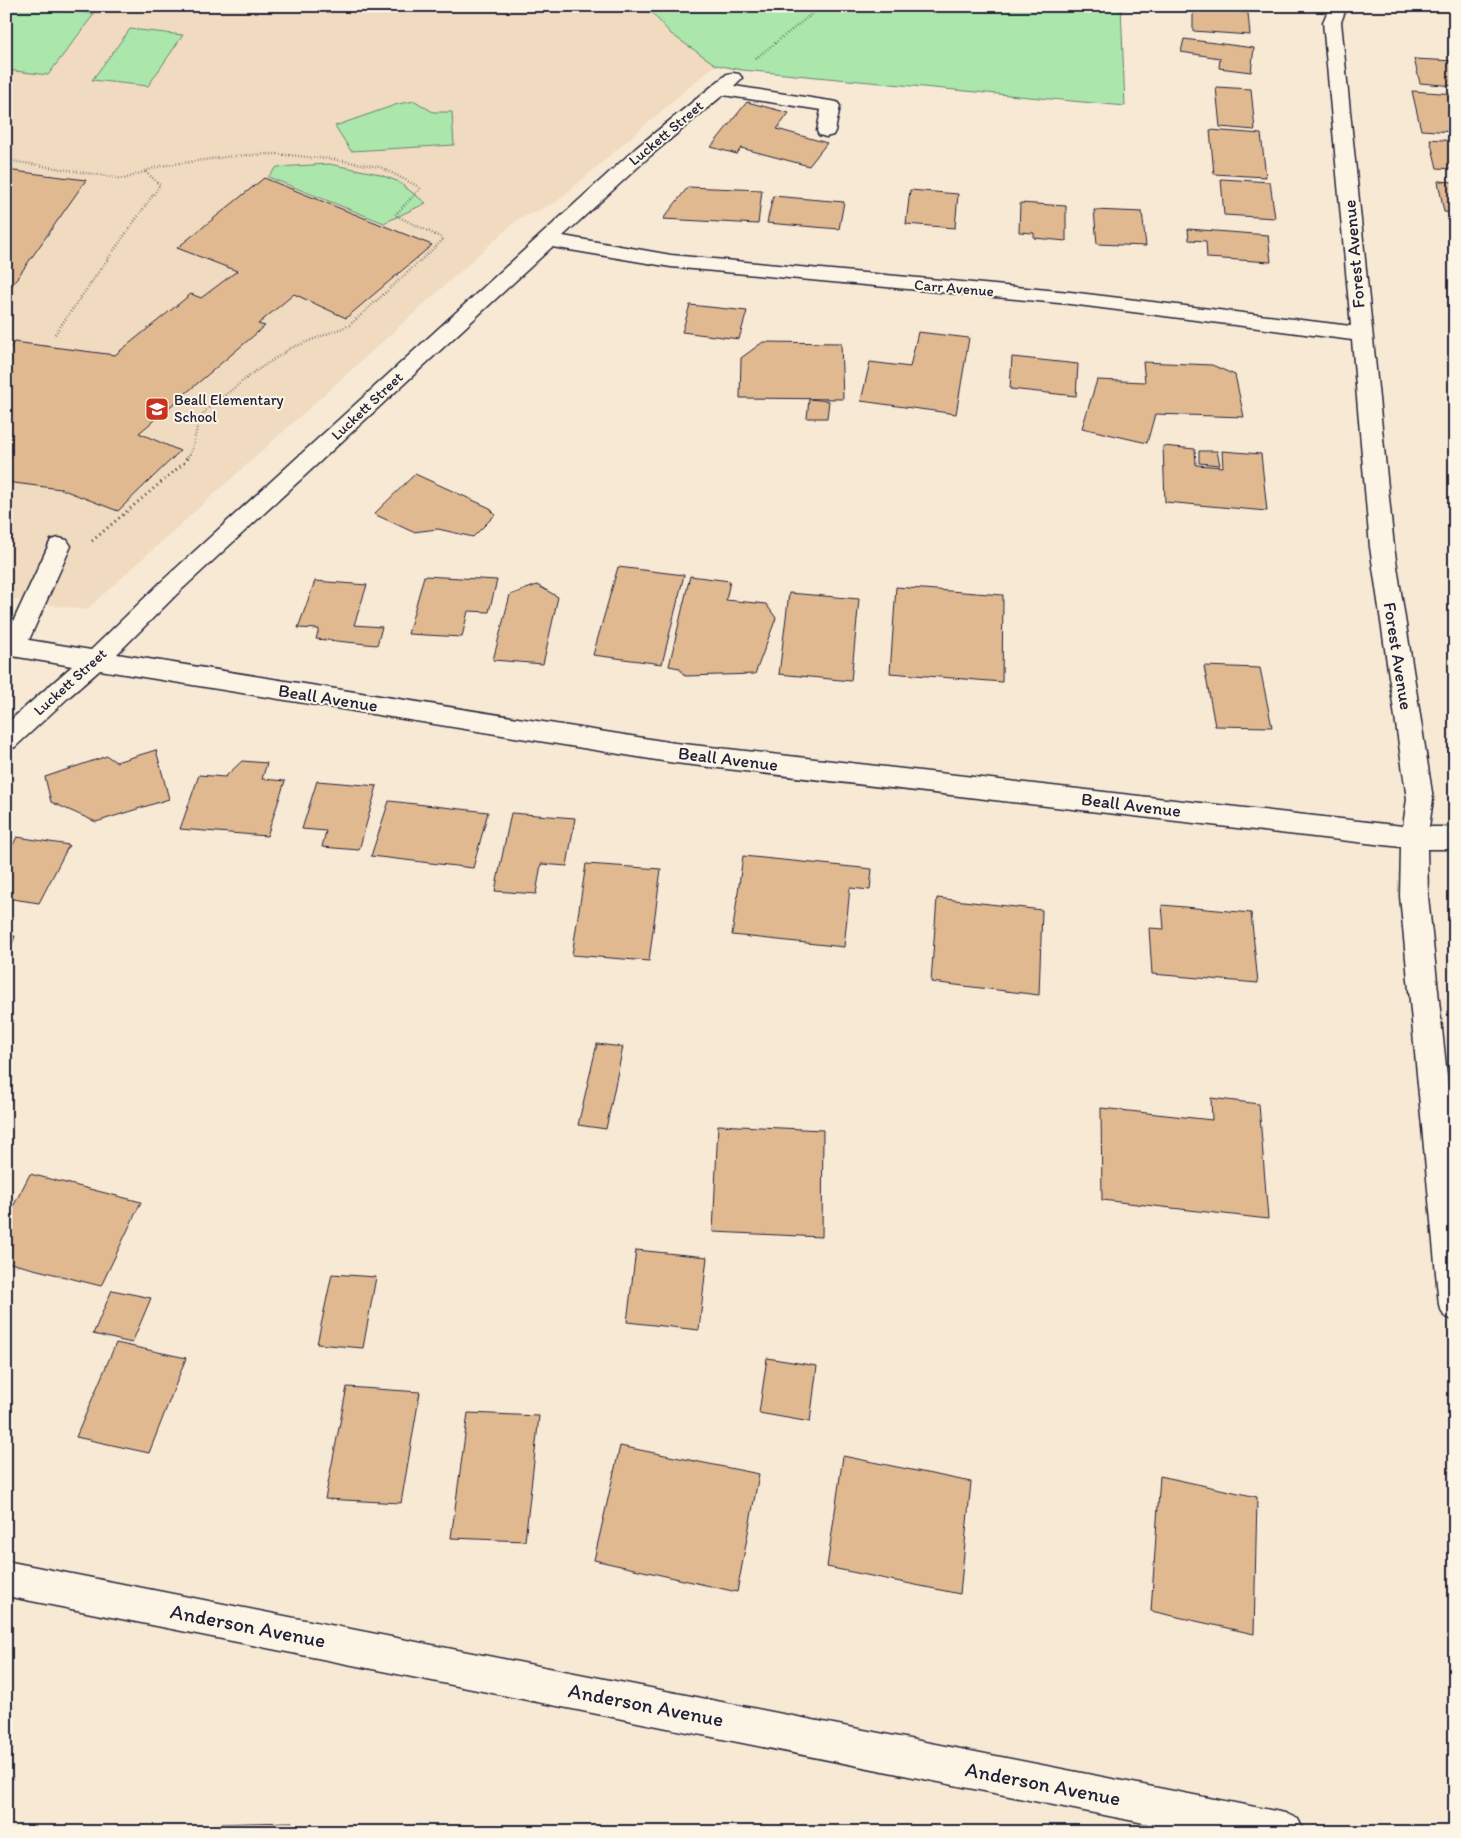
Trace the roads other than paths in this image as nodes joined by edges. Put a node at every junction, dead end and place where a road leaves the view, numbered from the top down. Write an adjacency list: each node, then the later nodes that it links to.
1 (1338, 7): 4 (street, Forest Avenue)
2 (826, 131): 3 (street, Luckett Street)
3 (548, 240): 4 (street, Carr Avenue); 7 (street, Luckett Street)
4 (1361, 334): 9 (street, Forest Avenue)
5 (59, 546): 6 (street)
6 (10, 647): 7 (street, Beall Avenue)
7 (96, 661): 8 (street, Luckett Street); 9 (street, Beall Avenue)
8 (6, 740)
9 (1414, 838): 10 (street, Beall Avenue); 11 (street, Forest Avenue)
10 (1455, 838)
11 (1455, 1306)
12 (6, 1578): 13 (street, Anderson Avenue)
13 (1285, 1832)

